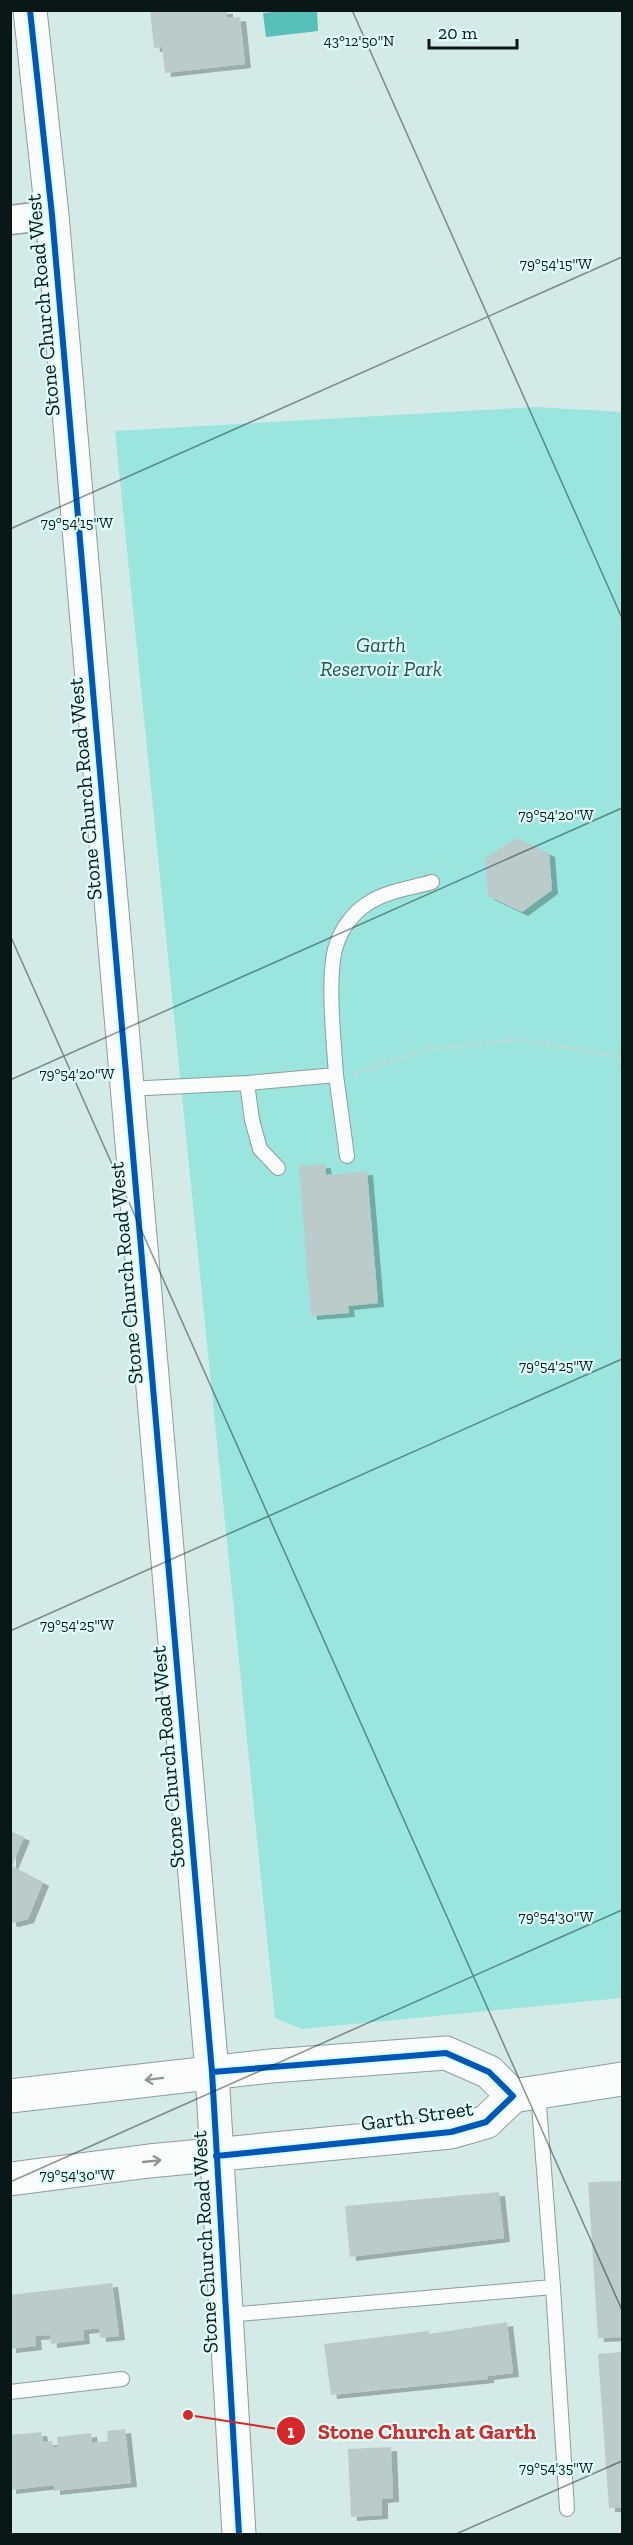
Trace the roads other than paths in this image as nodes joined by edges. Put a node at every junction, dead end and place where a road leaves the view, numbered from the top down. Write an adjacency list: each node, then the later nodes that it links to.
1 (30, 10): 2 (main road, Stone Church Road West)
2 (52, 215): 3 (street); 7 (main road, Stone Church Road West)
3 (10, 220)
4 (432, 882): 5 (lane)
5 (336, 1075): 6 (lane); 8 (lane)
6 (247, 1083): 7 (lane); 9 (lane)
7 (127, 1089): 10 (main road, Stone Church Road West)
8 (347, 1156)
9 (278, 1168)
10 (212, 2072): 12 (main road, Garth Street); 13 (main road, Garth Street, one-way to 13); 14 (main road, Stone Church Road West)
11 (622, 2079): 12 (main road)
12 (525, 2094): 14 (main road, Garth Street); 16 (lane)
13 (10, 2096)
14 (216, 2156): 15 (main road, Garth Street, one-way to 14); 17 (main road, Stone Church Road West)
15 (10, 2180)
16 (553, 2286): 17 (lane); 20 (lane)
17 (225, 2315): 21 (main road, Stone Church Road West)
18 (122, 2379): 19 (lane)
19 (10, 2392)
20 (567, 2509)
21 (239, 2535)

